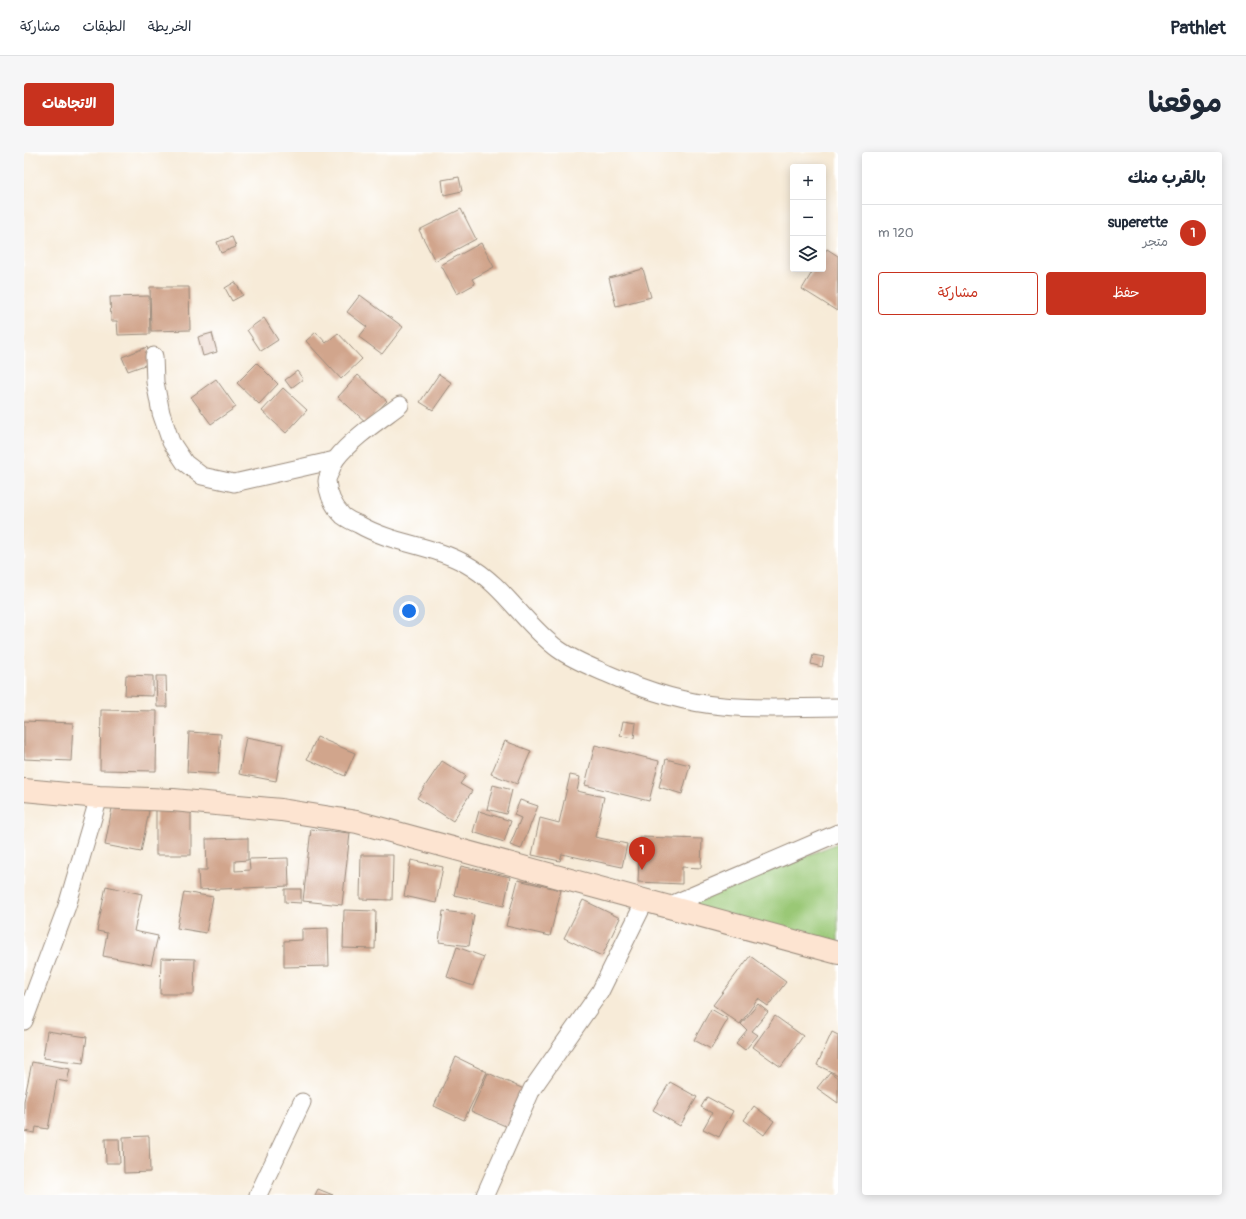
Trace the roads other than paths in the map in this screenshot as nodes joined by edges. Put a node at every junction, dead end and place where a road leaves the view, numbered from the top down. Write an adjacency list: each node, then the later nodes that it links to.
1 (154, 356): 3 (street)
2 (400, 405): 3 (street)
3 (335, 460): 4 (street)
4 (838, 707)
5 (24, 790): 6 (street)
6 (99, 797): 8 (street); 10 (street)
7 (838, 833): 8 (street)
8 (656, 904): 9 (street); 13 (street)
9 (838, 953)
10 (24, 1021)
11 (302, 1102): 12 (street)
12 (258, 1195)
13 (486, 1195)

